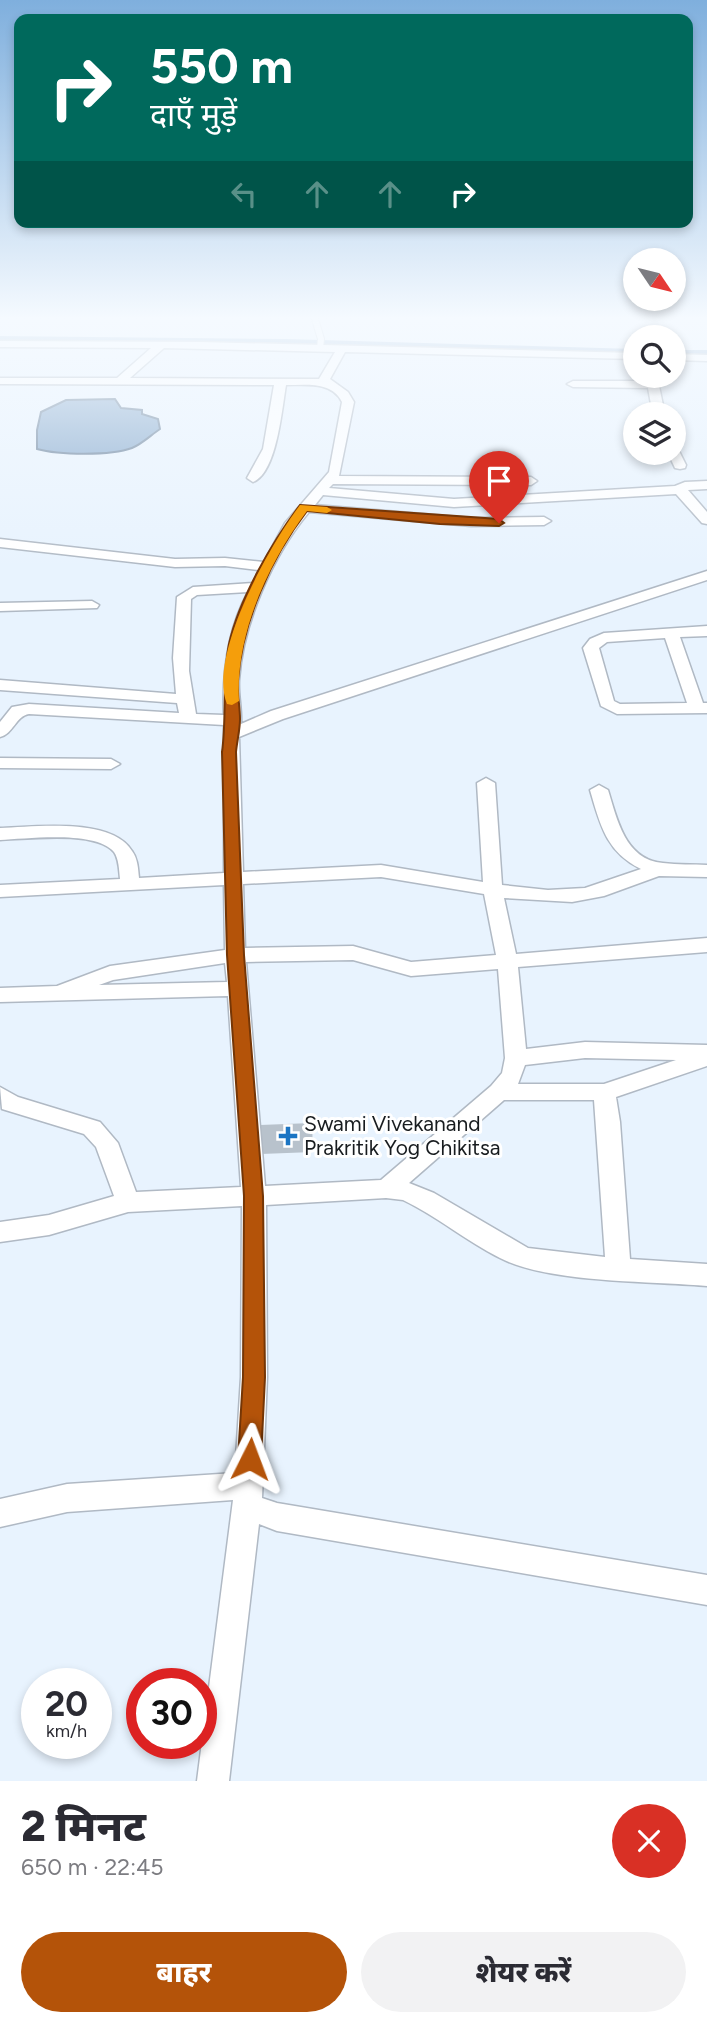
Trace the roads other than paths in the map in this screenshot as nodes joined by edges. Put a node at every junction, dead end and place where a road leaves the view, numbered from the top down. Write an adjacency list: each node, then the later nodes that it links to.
1 (277, 402): 3 (street)
2 (348, 402): 6 (street)
3 (253, 478)
4 (531, 481): 6 (street)
5 (707, 485): 7 (street)
6 (327, 486): 7 (street); 8 (street)
7 (677, 490): 9 (street)
8 (304, 508): 10 (street); 12 (street)
9 (707, 520)
10 (544, 521)
11 (0, 543): 12 (street)
12 (267, 567): 14 (street)
13 (707, 575): 23 (street)
14 (257, 587): 20 (street); 23 (street)
15 (92, 605): 16 (street)
16 (0, 607)
17 (707, 631): 18 (street)
18 (671, 634): 21 (street); 21 (street)
19 (0, 685): 20 (street)
20 (183, 699): 22 (street)
21 (702, 708)
22 (189, 718): 23 (street); 24 (street)
23 (232, 728): 32 (street)
24 (0, 732)
25 (0, 763): 26 (street)
26 (111, 764)
27 (486, 783): 35 (street)
28 (599, 790): 30 (street)
29 (0, 834): 33 (street)
30 (660, 870): 31 (street); 35 (street)
31 (707, 871)
32 (234, 880): 33 (street); 35 (street); 37 (street)
33 (130, 884): 34 (street)
34 (0, 891)
35 (493, 892): 38 (street)
36 (707, 944): 38 (street)
37 (235, 955): 38 (street); 39 (street); 40 (street)
38 (508, 959): 43 (street)
39 (238, 989): 40 (street); 49 (street)
40 (60, 993): 41 (street)
41 (0, 995)
42 (707, 1053): 43 (street)
43 (516, 1058): 45 (street)
44 (707, 1058): 46 (street)
45 (499, 1092): 46 (street); 48 (street)
46 (604, 1092): 52 (street)
47 (0, 1095): 50 (street)
48 (386, 1189): 49 (street); 52 (street)
49 (254, 1196): 50 (street); 54 (street)
50 (128, 1202): 51 (street)
51 (0, 1232)
52 (618, 1268): 53 (street)
53 (707, 1275)
54 (248, 1496): 55 (street); 56 (street); 57 (street)
55 (0, 1513)
56 (707, 1590)
57 (213, 1781)

